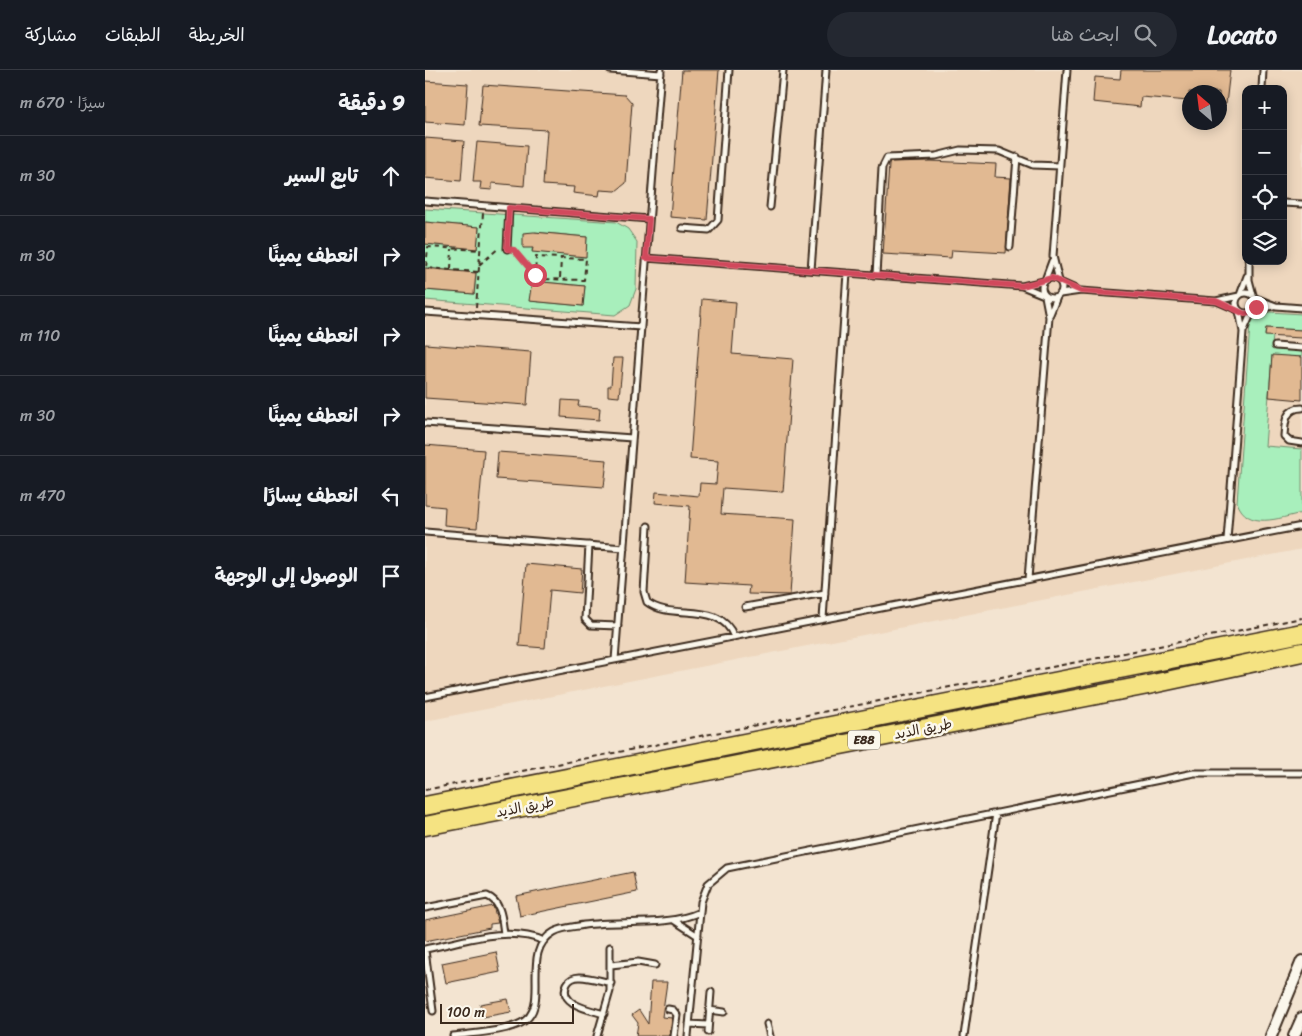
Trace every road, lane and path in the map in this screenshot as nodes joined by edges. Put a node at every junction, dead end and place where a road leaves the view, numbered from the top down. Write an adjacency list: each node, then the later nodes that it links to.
1 (610, 70): 7 (lane)
2 (729, 70): 18 (lane)
3 (783, 70): 15 (lane)
4 (826, 70): 29 (lane)
5 (1067, 70): 10 (lane)
6 (1263, 70): 8 (lane)
7 (661, 72): 17 (lane)
8 (1262, 85)
9 (1017, 158): 10 (lane); 19 (lane); 34 (lane)
10 (1060, 166): 23 (lane)
11 (425, 202): 14 (lane)
12 (1287, 203): 13 (lane)
13 (1302, 204)
14 (483, 206): 16 (lane); 22 (path)
15 (771, 207)
16 (509, 208): 17 (lane); 21 (lane)
17 (649, 219): 25 (lane)
18 (682, 228)
19 (1010, 248)
20 (453, 249): 22 (path); 28 (path); 28 (path)
21 (507, 249): 26 (path); 33 (path)
22 (480, 250): 26 (path)
23 (1053, 256): 36 (lane); 37 (lane)
24 (561, 258): 33 (path); 35 (path); 35 (path)
25 (646, 258): 29 (lane); 52 (lane)
26 (479, 265): 31 (path)
27 (1249, 265): 30 (lane)
28 (451, 270): 31 (path)
29 (811, 270): 32 (lane)
30 (1248, 271): 42 (lane); 43 (lane)
31 (478, 272): 50 (path)
32 (847, 273): 34 (lane); 67 (lane)
33 (535, 275): 35 (path)
34 (876, 275): 38 (lane)
35 (560, 278)
36 (1045, 280): 37 (lane); 38 (lane); 40 (lane)
37 (1059, 281): 39 (lane); 41 (lane)
38 (1022, 286): 40 (lane)
39 (1081, 291): 41 (lane); 44 (lane)
40 (1044, 295): 41 (lane); 51 (lane)
41 (1059, 295): 51 (lane)
42 (1239, 296): 43 (lane); 44 (lane); 47 (lane)
43 (1254, 297): 45 (lane); 48 (lane)
44 (1216, 301): 47 (lane)
45 (1276, 306): 46 (lane); 48 (lane)
46 (1302, 308)
47 (1239, 311): 48 (lane); 53 (lane)
48 (1253, 311): 53 (lane)
49 (425, 312): 50 (lane)
50 (475, 315): 52 (lane)
51 (1049, 317): 66 (lane)
52 (641, 327): 58 (lane)
53 (1243, 332): 63 (lane)
54 (1275, 346): 55 (lane)
55 (1302, 348)
56 (1302, 408): 59 (lane)
57 (425, 423): 58 (lane)
58 (632, 438): 65 (lane)
59 (1302, 443)
60 (648, 526): 73 (lane)
61 (1302, 526): 63 (lane)
62 (425, 532): 64 (lane)
63 (1227, 540): 66 (lane)
64 (589, 545): 65 (lane); 71 (lane)
65 (624, 548): 71 (lane)
66 (1028, 579): 70 (lane)
67 (825, 593): 68 (lane); 70 (lane)
68 (745, 607)
69 (1302, 618): 78 (path)
70 (823, 619): 73 (lane)
71 (617, 626): 75 (lane)
72 (1302, 633): 79 (highway, طريق الذيد / E88)
73 (734, 637): 75 (lane)
74 (1302, 652): 81 (highway, طريق الذيد / E88)
75 (615, 660): 76 (lane)
76 (425, 697)
77 (1302, 773): 80 (lane)
78 (425, 790)
79 (425, 806)
80 (996, 813): 83 (lane); 110 (lane)
81 (425, 826)
82 (425, 908): 85 (lane)
83 (700, 912): 84 (lane); 86 (lane)
84 (675, 921): 86 (lane); 87 (lane)
85 (504, 934): 87 (lane); 89 (lane)
86 (698, 936): 101 (lane)
87 (544, 941): 105 (lane)
88 (610, 947): 91 (lane)
89 (425, 949): 97 (lane)
90 (1302, 961): 111 (street)
91 (611, 965): 92 (lane); 93 (lane)
92 (655, 965)
93 (611, 983): 99 (lane); 99 (lane)
94 (711, 992): 96 (lane)
95 (668, 1009): 107 (lane)
96 (709, 1010): 98 (lane); 103 (lane)
97 (433, 1011)
98 (725, 1012)
99 (604, 1014): 106 (lane)
100 (1302, 1018): 112 (street)
101 (689, 1024): 103 (lane); 108 (lane)
102 (767, 1024): 109 (lane)
103 (708, 1025): 104 (lane)
104 (708, 1032)
105 (453, 1036)
106 (597, 1036)
107 (674, 1036)
108 (688, 1036)
109 (770, 1036)
110 (965, 1036)
111 (1271, 1036)
112 (1294, 1036)

